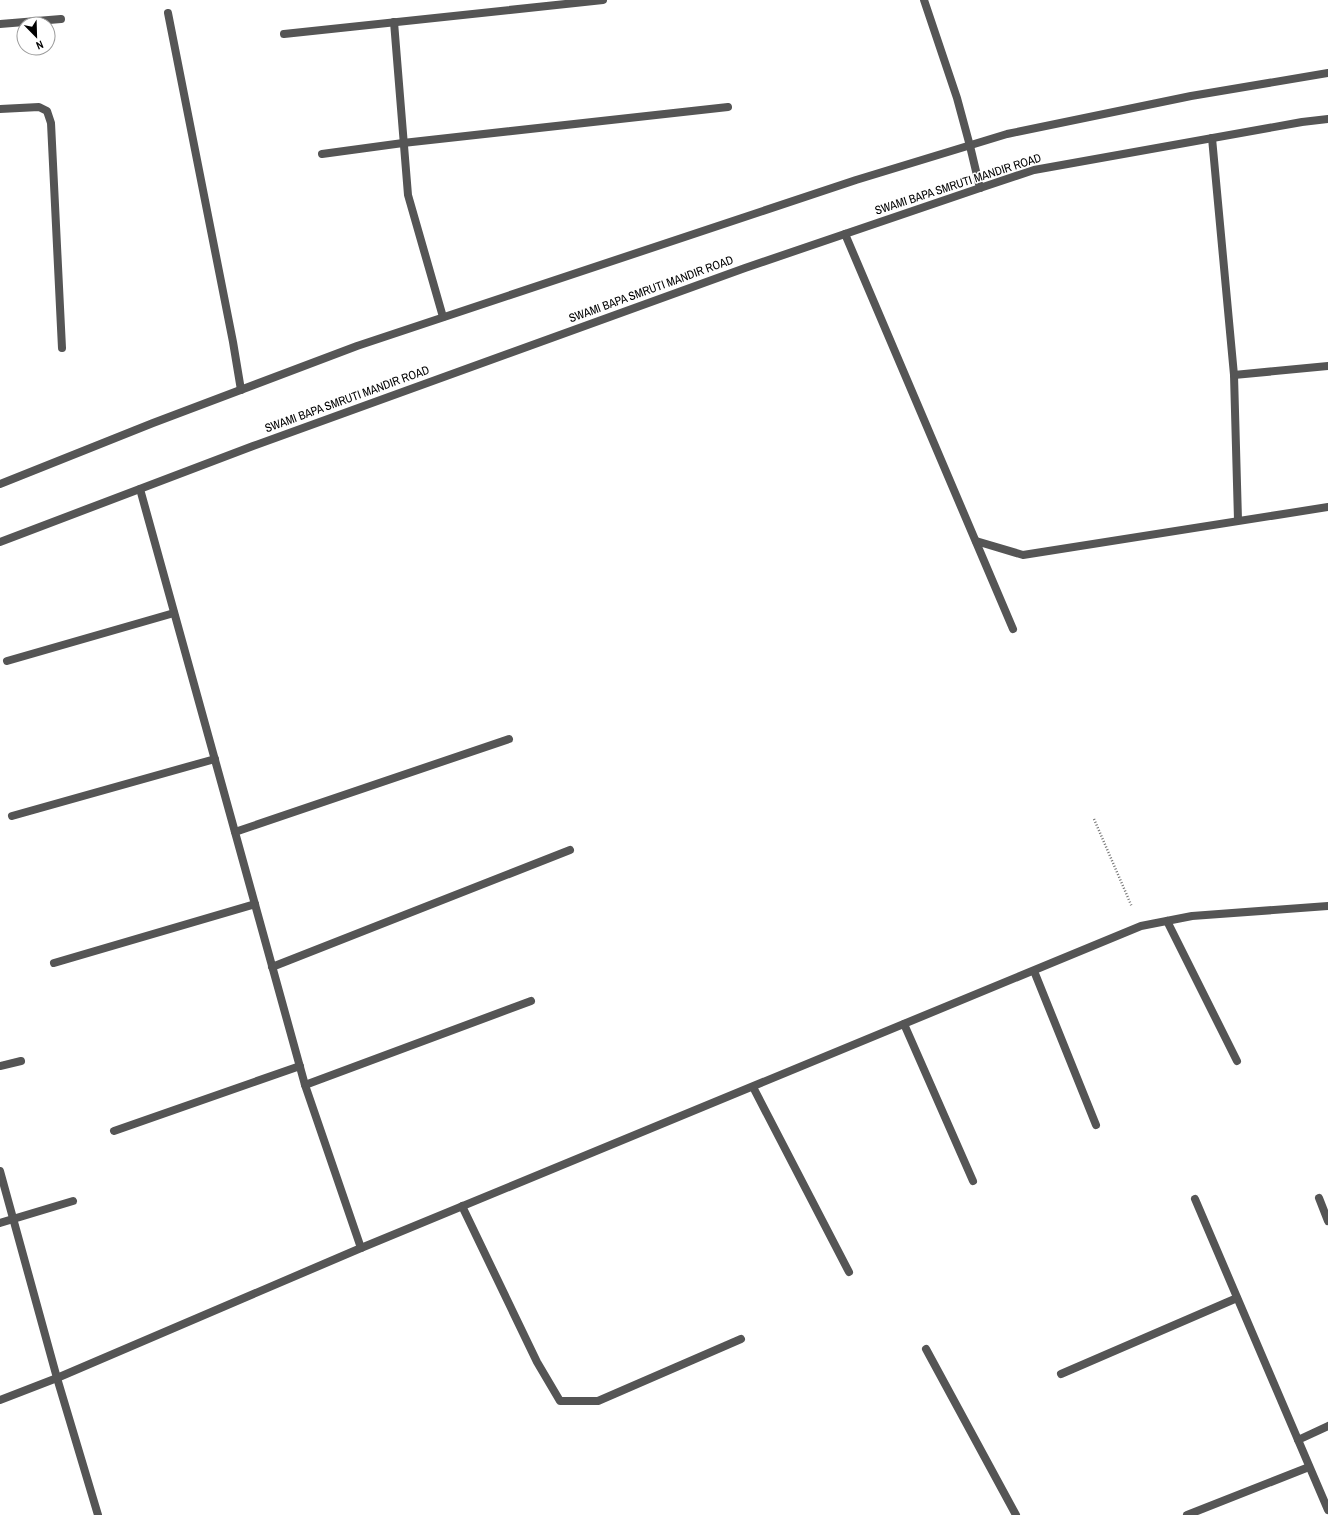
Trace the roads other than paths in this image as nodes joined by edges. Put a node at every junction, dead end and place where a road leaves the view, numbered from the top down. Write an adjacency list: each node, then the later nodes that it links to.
1 (604, 0): 5 (street)
2 (924, 0): 14 (street)
3 (168, 13): 22 (street)
4 (61, 19): 6 (street)
5 (394, 22): 7 (street); 13 (street)
6 (0, 24)
7 (284, 34)
8 (1328, 73): 14 (street)
9 (728, 107): 13 (street)
10 (0, 109): 19 (street)
11 (1328, 119): 12 (street, SWAMI BAPA SMRUTI MANDIR ROAD)
12 (1212, 138): 16 (street, SWAMI BAPA SMRUTI MANDIR ROAD); 21 (street)
13 (403, 143): 15 (street); 18 (street)
14 (970, 146): 16 (street); 18 (street)
15 (322, 154)
16 (980, 188): 17 (street, SWAMI BAPA SMRUTI MANDIR ROAD)
17 (845, 234): 24 (street, SWAMI BAPA SMRUTI MANDIR ROAD); 27 (street)
18 (443, 317): 22 (street)
19 (62, 348)
20 (1328, 366): 21 (street)
21 (1234, 375): 26 (street)
22 (242, 390): 23 (street)
23 (0, 484)
24 (140, 489): 28 (street, SWAMI BAPA SMRUTI MANDIR ROAD); 29 (street)
25 (1328, 506): 26 (street)
26 (1238, 520): 27 (street)
27 (976, 541): 30 (street)
28 (0, 542)
29 (174, 613): 31 (street); 33 (street)
30 (1013, 629)
31 (7, 661)
32 (509, 739): 35 (street)
33 (215, 759): 34 (street); 35 (street)
34 (12, 816)
35 (235, 832): 37 (street)
36 (570, 850): 41 (street)
37 (255, 904): 40 (street); 41 (street)
38 (1328, 906): 39 (street)
39 (1167, 921): 42 (street); 46 (street)
40 (54, 963)
41 (272, 967): 48 (street)
42 (1034, 970): 44 (street); 51 (street)
43 (531, 1001): 49 (street)
44 (904, 1024): 50 (street); 54 (street)
45 (21, 1061): 47 (street)
46 (1238, 1061)
47 (0, 1066)
48 (300, 1066): 49 (street); 52 (street)
49 (305, 1085): 62 (street)
50 (753, 1087): 58 (street); 63 (street)
51 (1096, 1125)
52 (114, 1131)
53 (0, 1171): 59 (street)
54 (973, 1181)
55 (1319, 1198): 60 (street)
56 (1195, 1199): 64 (street)
57 (73, 1201): 59 (street)
58 (462, 1206): 62 (street); 65 (street)
59 (13, 1220): 61 (street); 68 (street)
60 (1328, 1221)
61 (0, 1223)
62 (361, 1248): 68 (street)
63 (849, 1272)
64 (1237, 1298): 67 (street); 71 (street)
65 (741, 1339)
66 (926, 1349): 75 (street)
67 (1061, 1374)
68 (57, 1378): 69 (street); 74 (street)
69 (0, 1400)
70 (1328, 1426): 71 (street)
71 (1298, 1440): 72 (street)
72 (1310, 1467): 73 (street); 76 (street)
73 (1328, 1510)
74 (98, 1515)
75 (1016, 1515)
76 (1187, 1515)

